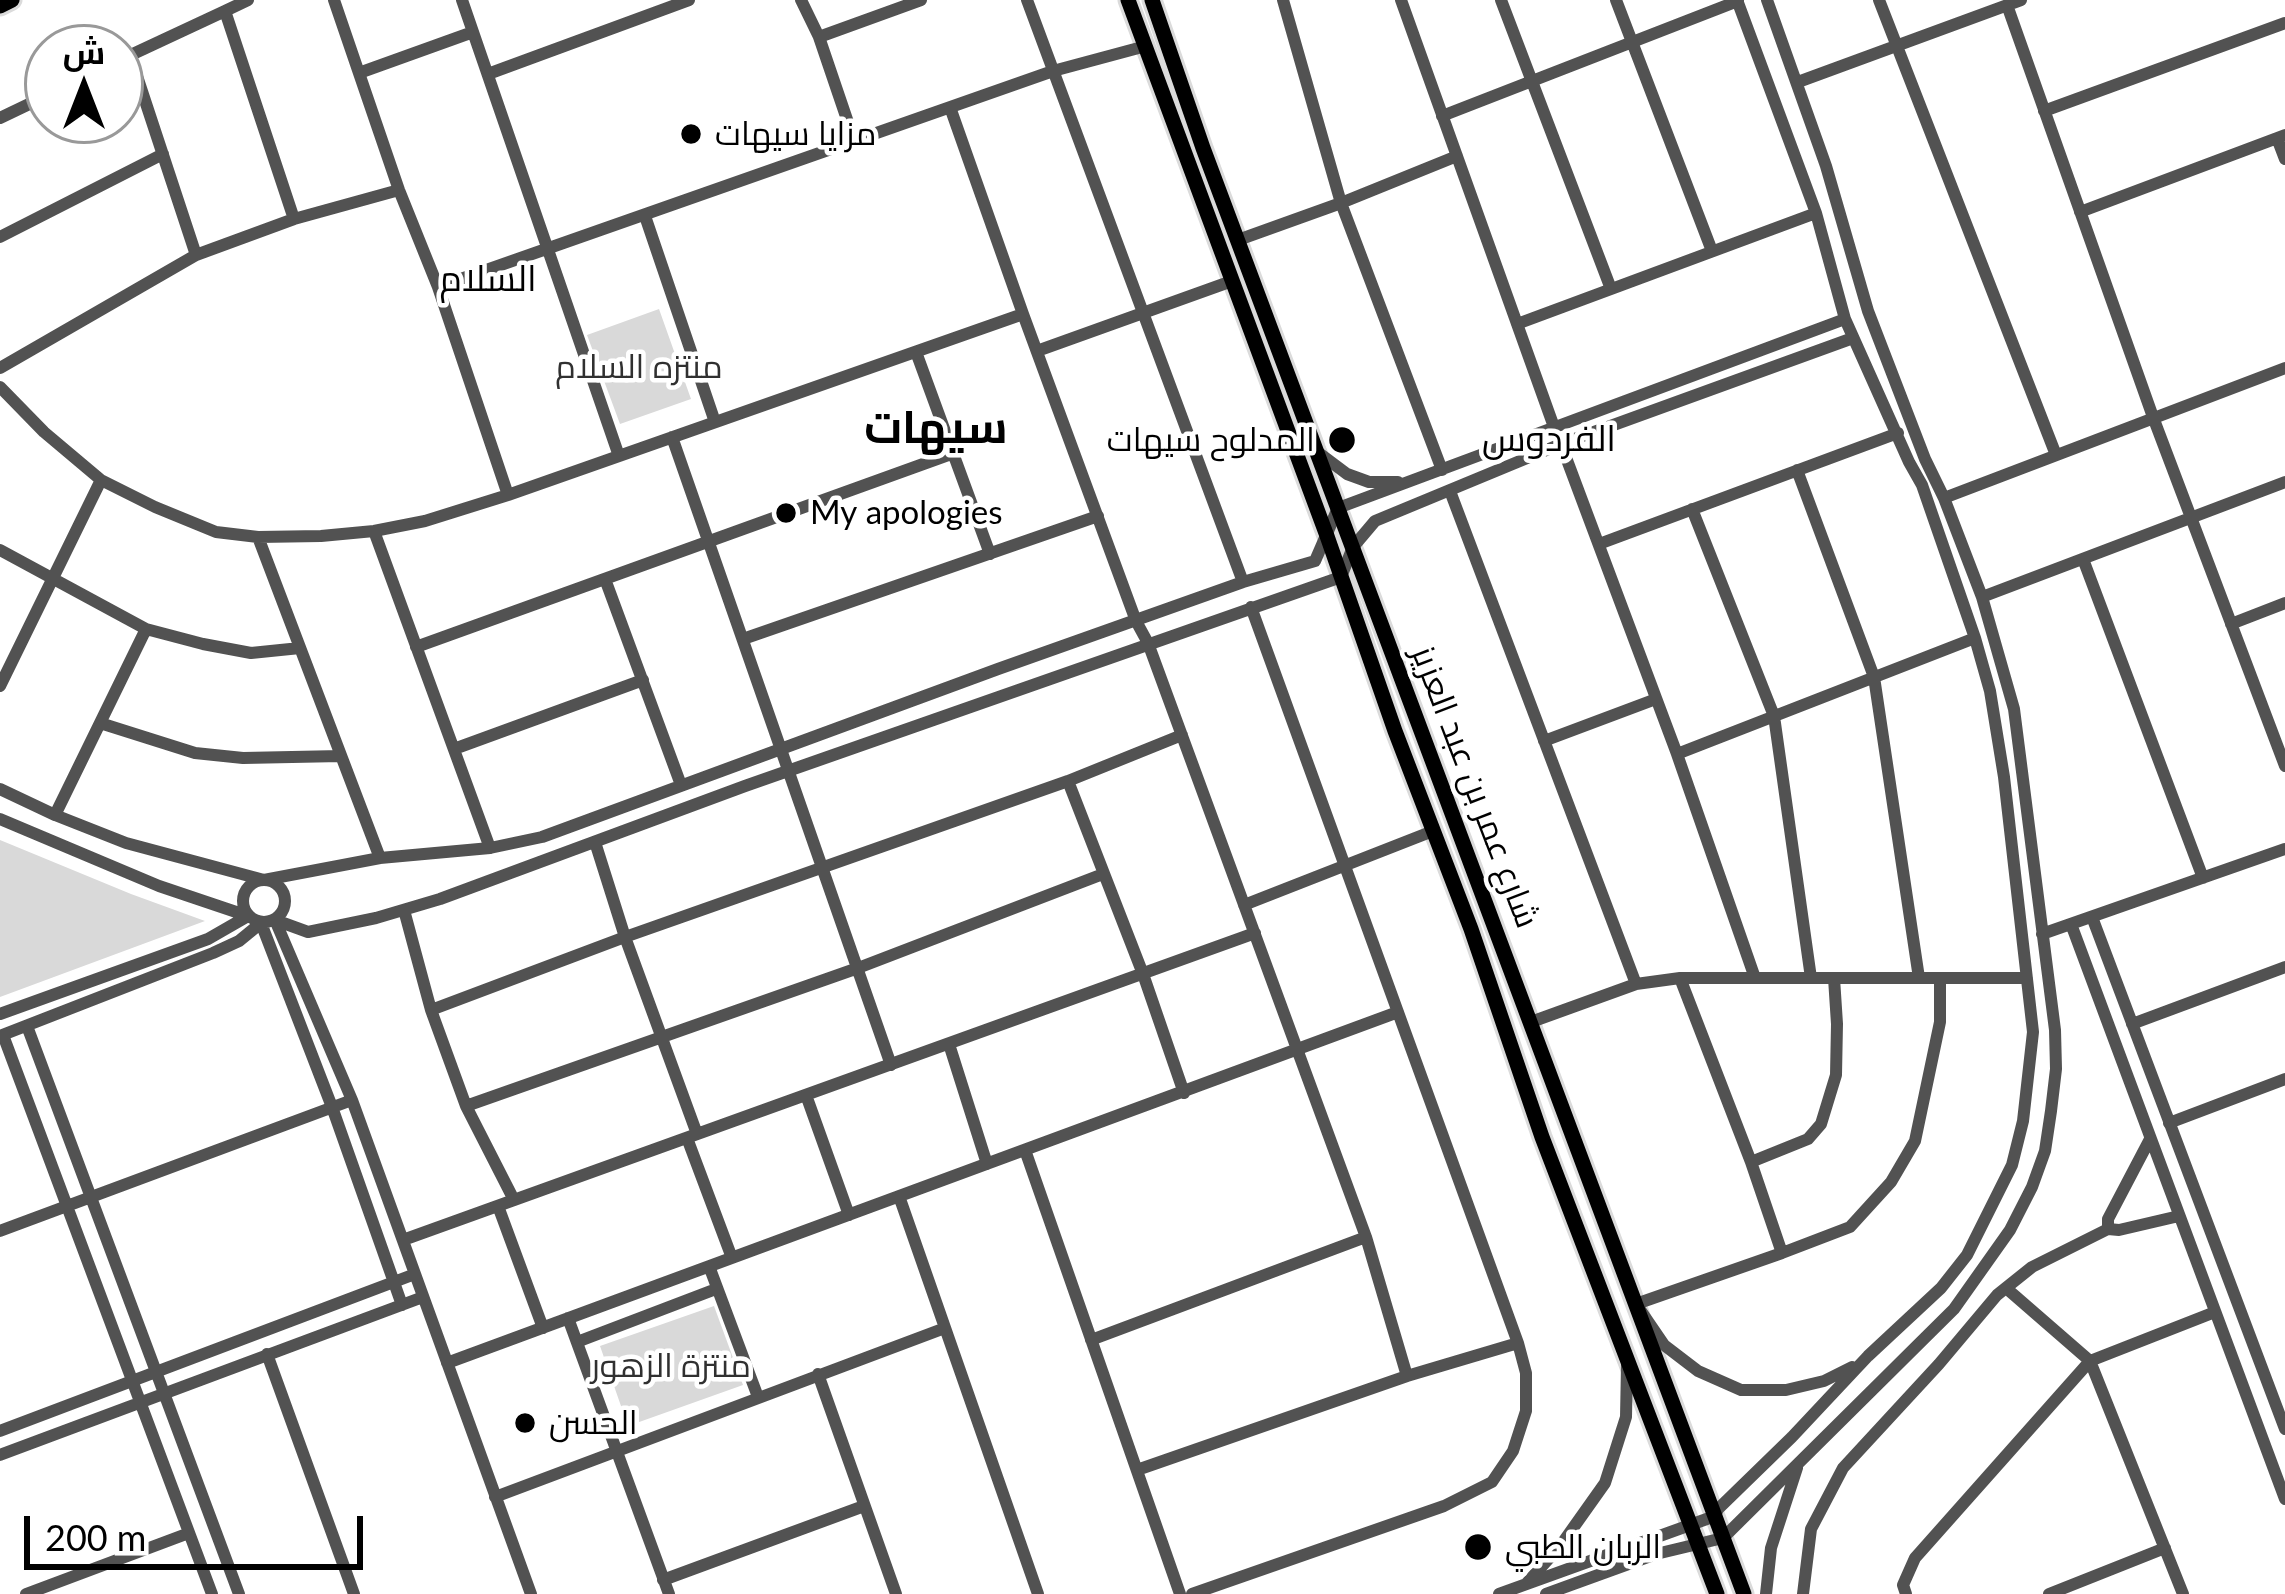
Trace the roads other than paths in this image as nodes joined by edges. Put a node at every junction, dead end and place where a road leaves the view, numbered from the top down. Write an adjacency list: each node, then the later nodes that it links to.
1 (12, 0): 20 (main road)
2 (248, 0): 21 (street)
3 (334, 0): 30 (street)
4 (462, 0): 23 (street)
5 (689, 0): 31 (street)
6 (801, 0): 24 (street)
7 (918, 0): 24 (street)
8 (1027, 0): 29 (street)
9 (1128, 0): 27 (main road, شارع عمر بن عبد العزيز)
10 (1152, 0): 50 (main road, شارع عمر بن عبد العزيز)
11 (1283, 0): 44 (street)
12 (1401, 0): 37 (street)
13 (1501, 0): 32 (street)
14 (1616, 0): 25 (street)
15 (1737, 0): 25 (street); 46 (street)
16 (1767, 0): 33 (street)
17 (1879, 0): 26 (street)
18 (2021, 0): 19 (street)
19 (2007, 5): 26 (street); 36 (street)
20 (0, 6)
21 (224, 11): 28 (street); 48 (street)
22 (2285, 23): 36 (street)
23 (473, 32): 30 (street); 31 (street)
24 (819, 37): 39 (street)
25 (1632, 42): 32 (street); 52 (street)
26 (1896, 45): 33 (street); 75 (street)
27 (1146, 46): 29 (street); 54 (main road, شارع عمر بن عبد العزيز)
28 (144, 49)
29 (1054, 71): 35 (street); 57 (street)
30 (359, 73): 43 (street)
31 (488, 74): 51 (street)
32 (1532, 81): 37 (street); 56 (street)
33 (1798, 82): 84 (street)
34 (144, 106): 40 (street)
35 (951, 110): 39 (street); 58 (street)
36 (2044, 111): 45 (street)
37 (1442, 116): 41 (street)
38 (2281, 137): 42 (street); 45 (street)
39 (855, 143): 47 (street)
40 (163, 154): 49 (street); 53 (street)
41 (1457, 156): 44 (street); 60 (street)
42 (2285, 159)
43 (399, 190): 48 (street); 55 (street)
44 (1341, 203): 50 (street); 77 (street)
45 (2080, 212): 67 (street)
46 (1816, 213): 52 (street); 59 (street)
47 (645, 215): 51 (street); 68 (street)
48 (294, 219): 53 (street)
49 (0, 237)
50 (1238, 240): 73 (main road, شارع عمر بن عبد العزيز)
51 (548, 249): 55 (street); 76 (street)
52 (1712, 251): 56 (street)
53 (196, 255): 64 (street)
54 (1232, 281): 57 (street); 90 (main road, شارع عمر بن عبد العزيز)
55 (438, 287): 83 (street)
56 (1610, 289): 60 (street)
57 (1143, 313): 62 (street); 101 (street)
58 (1023, 314): 62 (street); 63 (street)
59 (1845, 319): 61 (street); 69 (street)
60 (1517, 324): 69 (street)
61 (1852, 338): 70 (street); 72 (street)
62 (1037, 351): 87 (street)
63 (916, 352): 68 (street); 74 (street)
64 (0, 368)
65 (2285, 368): 67 (street)
66 (0, 387): 79 (street)
67 (2152, 417): 75 (street); 88 (street)
68 (715, 422): 71 (street)
69 (1554, 427): 77 (street)
70 (1898, 433): 78 (street); 108 (street)
71 (672, 437): 76 (street); 92 (street)
72 (1562, 445): 82 (street); 93 (street)
73 (1314, 448): 80 (street); 85 (main road, شارع عمر بن عبد العزيز)
74 (951, 454): 92 (street); 96 (street)
75 (2056, 455): 84 (street)
76 (619, 456): 83 (street)
77 (1442, 470): 80 (street)
78 (1797, 470): 86 (street); 113 (street)
79 (101, 480): 91 (street); 100 (street)
80 (1412, 482): 85 (street)
81 (2285, 482): 88 (street)
82 (1450, 491): 94 (street); 122 (street)
83 (508, 495): 89 (street)
84 (1944, 498): 102 (street)
85 (1338, 508): 90 (street); 94 (main road, شارع عمر بن عبد العزيز)
86 (1692, 509): 93 (street); 117 (street)
87 (1098, 516): 96 (street); 105 (street)
88 (2191, 518): 97 (street); 106 (street)
89 (374, 531): 91 (street); 111 (street)
90 (1327, 536): 98 (main road, شارع عمر بن عبد العزيز); 101 (street)
91 (258, 537): 112 (street)
92 (708, 542): 99 (street); 109 (street)
93 (1599, 544): 116 (street)
94 (1353, 547): 98 (street); 166 (main road, شارع عمر بن عبد العزيز)
95 (0, 550): 100 (street)
96 (990, 554): 109 (street)
97 (2083, 559): 102 (street); 142 (street)
98 (1341, 577): 104 (street); 134 (main road, شارع عمر بن عبد العزيز)
99 (605, 579): 111 (street); 114 (street)
100 (52, 580): 107 (street); 115 (street)
101 (1243, 582): 105 (street)
102 (1982, 597): 150 (street)
103 (2285, 603): 106 (street)
104 (1251, 607): 110 (street); 139 (street)
105 (1136, 621): 110 (street); 124 (street)
106 (2231, 624): 119 (street)
107 (146, 628): 112 (street); 120 (street)
108 (1975, 638): 113 (street); 161 (street)
109 (743, 639): 124 (street)
110 (1148, 644): 121 (street); 128 (street)
111 (416, 647): 123 (street)
112 (300, 648): 126 (street)
113 (1874, 677): 117 (street); 159 (street)
114 (643, 680): 123 (street); 130 (street)
115 (0, 686)
116 (1656, 699): 122 (street); 125 (street)
117 (1774, 716): 125 (street); 157 (street)
118 (2285, 716): 119 (street)
119 (2268, 722): 127 (street)
120 (100, 723): 126 (street); 132 (street)
121 (1182, 735): 129 (street); 144 (street)
122 (1544, 741): 162 (street)
123 (454, 749): 136 (street)
124 (781, 749): 128 (street); 130 (street)
125 (1677, 754): 156 (street)
126 (341, 756): 138 (street)
127 (2285, 766)
128 (790, 770): 135 (street); 140 (street)
129 (1068, 781): 140 (street); 141 (street)
130 (682, 785): 136 (street)
131 (0, 789): 132 (street)
132 (55, 815): 143 (street)
133 (0, 819): 147 (street)
134 (1433, 830): 139 (street); 217 (main road, شارع عمر بن عبد العزيز)
135 (595, 842): 145 (street); 151 (street)
136 (490, 848): 138 (street)
137 (2285, 849): 142 (street)
138 (380, 858): 143 (street)
139 (1345, 866): 144 (street); 164 (street)
140 (823, 867): 151 (street); 153 (street)
141 (1103, 874): 153 (street); 154 (street)
142 (2203, 878): 146 (street)
143 (265, 880): 147 (street); 147 (street)
144 (1244, 905): 149 (street)
145 (404, 910): 147 (street); 163 (street)
146 (2092, 917): 148 (street); 167 (street)
147 (261, 920): 165 (street); 168 (street); 177 (street); 179 (street)
148 (2071, 924): 150 (street); 182 (street)
149 (1255, 934): 154 (street); 172 (street)
150 (2042, 934): 231 (street)
151 (625, 937): 163 (street); 170 (street)
152 (2285, 967): 167 (street)
153 (857, 968): 170 (street); 173 (street)
154 (1143, 974): 171 (street); 175 (street)
155 (1680, 978): 156 (street); 162 (street); 184 (street)
156 (1755, 978): 157 (street)
157 (1810, 978): 158 (street)
158 (1834, 978): 159 (street); 184 (street)
159 (1919, 978): 160 (street)
160 (1940, 978): 161 (street); 197 (street)
161 (2027, 978): 216 (street)
162 (1636, 984): 166 (street)
163 (431, 1010): 178 (street)
164 (1398, 1012): 172 (street); 214 (street)
165 (0, 1014)
166 (1531, 1022): 205 (main road, شارع عمر بن عبد العزيز)
167 (2132, 1024): 180 (street)
168 (27, 1026): 169 (street); 186 (street)
169 (1, 1036): 189 (street)
170 (660, 1037): 178 (street); 181 (street)
171 (949, 1044): 173 (street); 185 (street)
172 (1297, 1049): 175 (street); 195 (street)
173 (891, 1065): 176 (street)
174 (2285, 1079): 180 (street)
175 (1184, 1093): 183 (street)
176 (806, 1095): 181 (street); 191 (street)
177 (352, 1100): 179 (street); 196 (street)
178 (466, 1106): 188 (street)
179 (332, 1107): 186 (street); 201 (street)
180 (2169, 1123): 227 (street)
181 (692, 1136): 188 (street); 198 (street)
182 (2150, 1139): 192 (street); 193 (street)
183 (1025, 1150): 185 (street); 212 (street)
184 (1751, 1162): 197 (street)
185 (987, 1164): 187 (street)
186 (91, 1196): 189 (street); 220 (street)
187 (899, 1196): 191 (street); 210 (street)
188 (514, 1200): 190 (street)
189 (66, 1205): 194 (street); 223 (street)
190 (498, 1206): 196 (street); 209 (street)
191 (849, 1215): 198 (street)
192 (2179, 1216): 193 (street); 207 (street)
193 (2108, 1229): 202 (street)
194 (0, 1231)
195 (1366, 1237): 212 (street); 222 (street)
196 (403, 1240): 200 (street)
197 (1781, 1253): 205 (street)
198 (732, 1258): 199 (street)
199 (709, 1266): 203 (street); 208 (street)
200 (415, 1274): 201 (street); 204 (street)
201 (393, 1282): 206 (street); 211 (street)
202 (2006, 1288): 218 (street); 260 (street)
203 (716, 1289): 213 (street); 225 (street)
204 (423, 1297): 206 (street); 219 (street)
205 (1636, 1304): 216 (street); 236 (main road, شارع عمر بن عبد العزيز)
206 (402, 1305): 215 (street)
207 (2215, 1312): 218 (street); 234 (street)
208 (568, 1318): 209 (street); 213 (street)
209 (543, 1328): 219 (street)
210 (945, 1328): 221 (street); 252 (street)
211 (263, 1331): 215 (street); 220 (street)
212 (1091, 1340): 232 (street)
213 (577, 1342): 229 (street)
214 (1517, 1343): 222 (street); 254 (street)
215 (263, 1356): 224 (street); 249 (street)
216 (1868, 1356): 236 (street)
217 (1628, 1358): 237 (main road, شارع عمر بن عبد العزيز); 243 (street)
218 (2090, 1361): 241 (street); 261 (street)
219 (447, 1363): 233 (street)
220 (156, 1372): 223 (street); 224 (street)
221 (818, 1374): 225 (street); 235 (street)
222 (1407, 1376): 232 (street)
223 (132, 1381): 226 (street); 228 (street)
224 (164, 1393): 226 (street); 248 (street)
225 (758, 1397): 229 (street)
226 (140, 1402): 230 (street); 238 (street)
227 (2285, 1429)
228 (0, 1431)
229 (619, 1452): 233 (street); 244 (street)
230 (0, 1456)
231 (1798, 1463): 239 (street); 259 (street)
232 (1137, 1470): 253 (street)
233 (496, 1497): 250 (street)
234 (2285, 1499)
235 (865, 1506): 244 (street); 251 (street)
236 (1715, 1516): 237 (street); 239 (main road, شارع عمر بن عبد العزيز)
237 (1691, 1526): 240 (main road, شارع عمر بن عبد العزيز); 243 (street)
238 (189, 1533): 242 (street); 247 (street)
239 (1723, 1538): 240 (street); 258 (main road, شارع عمر بن عبد العزيز)
240 (1700, 1545): 256 (street); 257 (main road, شارع عمر بن عبد العزيز)
241 (2165, 1548): 262 (street); 263 (street)
242 (70, 1577): 245 (street); 246 (street)
243 (1524, 1586): 255 (street)
244 (666, 1587)
245 (26, 1594)
246 (76, 1594)
247 (212, 1594)
248 (239, 1594)
249 (355, 1594)
250 (530, 1594)
251 (896, 1594)
252 (1038, 1594)
253 (1180, 1594)
254 (1192, 1594)
255 (1498, 1594)
256 (1546, 1594)
257 (1717, 1594)
258 (1744, 1594)
259 (1766, 1594)
260 (1803, 1594)
261 (1906, 1594)
262 (2049, 1594)
263 (2183, 1594)

